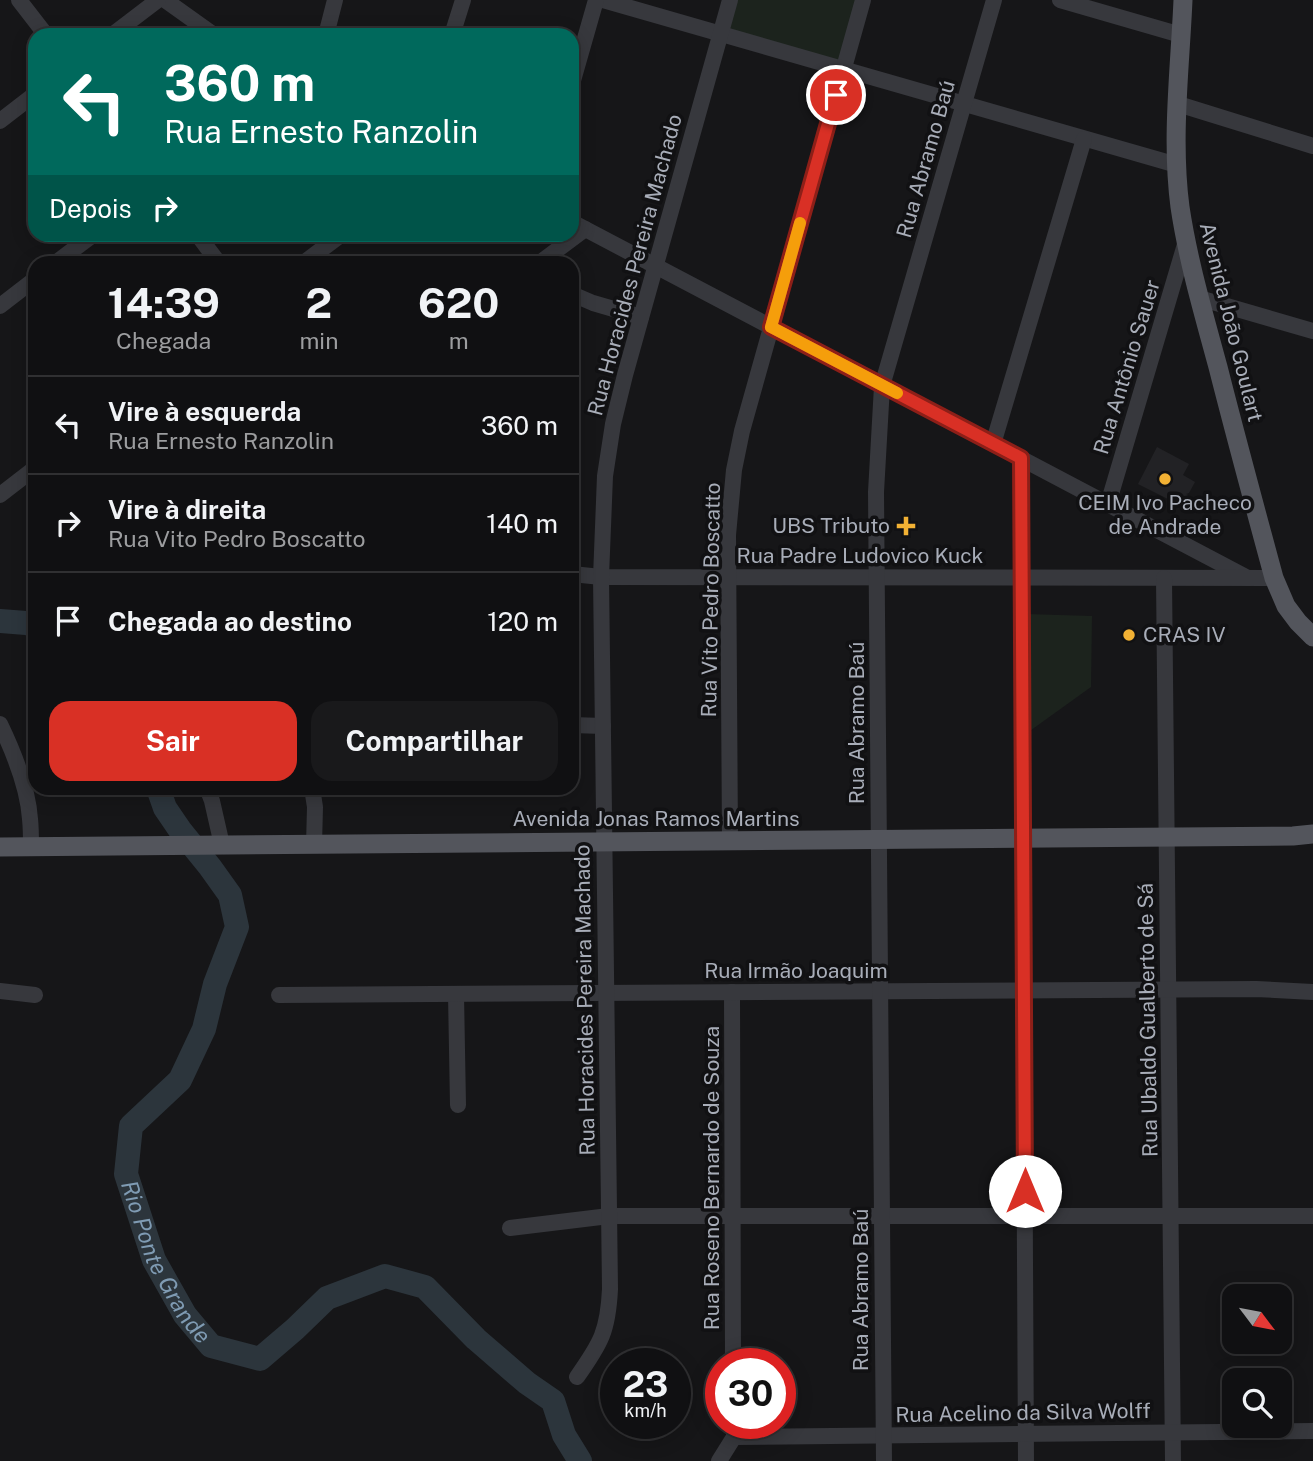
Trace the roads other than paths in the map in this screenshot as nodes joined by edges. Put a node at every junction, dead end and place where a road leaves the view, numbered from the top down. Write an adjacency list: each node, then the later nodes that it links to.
1 (19, 0): 13 (street)
2 (158, 0): 14 (street)
3 (165, 0): 15 (street)
4 (335, 0): 16 (street)
5 (463, 0): 17 (street)
6 (596, 0): 20 (street)
7 (603, 0): 18 (street)
8 (730, 0): 18 (street, Rua Horacides Pereira Machado)
9 (863, 0): 21 (street, Rua Vito Pedro Boscatto)
10 (994, 0): 23 (street, Rua Abramo Baú)
11 (1060, 0): 19 (street)
12 (1183, 0): 19 (main road, Avenida João Goulart)
13 (41, 28)
14 (122, 28)
15 (204, 28)
16 (328, 28)
17 (455, 28)
18 (721, 34): 21 (street); 37 (street, Rua Horacides Pereira Machado)
19 (1181, 35): 24 (main road, Avenida João Goulart)
20 (579, 60)
21 (843, 69): 23 (street); 43 (street, Rua Vito Pedro Boscatto)
22 (28, 99): 25 (street)
23 (964, 104): 26 (street); 45 (street, Rua Abramo Baú)
24 (1178, 104): 27 (street); 28 (main road, Avenida João Goulart)
25 (0, 121)
26 (1084, 139): 28 (street); 46 (street)
27 (1313, 146)
28 (1177, 165): 30 (main road, Avenida João Goulart)
29 (579, 226): 37 (street)
30 (1186, 241): 40 (main road, Avenida João Goulart); 50 (street, Rua Antônio Sauer)
31 (83, 242): 34 (street)
32 (331, 242): 35 (street)
33 (562, 242): 36 (street)
34 (65, 256)
35 (313, 256)
36 (547, 256)
37 (655, 266): 42 (street, Rua Horacides Pereira Machado); 43 (street)
38 (28, 284): 41 (street)
39 (579, 297): 42 (street)
40 (1199, 298): 44 (street); 58 (main road, Avenida João Goulart)
41 (0, 306)
42 (641, 317): 52 (street, Rua Horacides Pereira Machado)
43 (771, 327): 45 (street); 53 (street, Rua Vito Pedro Boscatto)
44 (1313, 331)
45 (882, 386): 46 (street); 54 (street, Rua Abramo Baú)
46 (992, 444): 47 (street)
47 (1021, 458): 50 (street); 55 (street)
48 (28, 473): 49 (street)
49 (0, 495)
50 (1108, 504): 57 (street)
51 (579, 575): 52 (street, Rua Padre Ludovico Kuck)
52 (601, 577): 53 (street, Rua Padre Ludovico Kuck); 62 (street, Rua Horacides Pereira Machado)
53 (729, 577): 54 (street, Rua Padre Ludovico Kuck); 69 (street, Rua Vito Pedro Boscatto)
54 (877, 577): 55 (street, Rua Padre Ludovico Kuck); 68 (street, Rua Abramo Baú)
55 (1021, 578): 56 (street, Rua Padre Ludovico Kuck); 67 (street)
56 (1164, 578): 57 (street, Rua Padre Ludovico Kuck); 66 (street, Rua Ubaldo Gualberto de Sá)
57 (1248, 578): 58 (street, Rua Padre Ludovico Kuck)
58 (1274, 578): 59 (main road, Avenida João Goulart)
59 (1313, 637)
60 (0, 724): 74 (street)
61 (579, 725): 62 (street)
62 (603, 726): 70 (street, Rua Horacides Pereira Machado)
63 (209, 795): 71 (street)
64 (313, 795): 72 (street)
65 (1313, 834): 66 (main road, Avenida Jonas Ramos Martins)
66 (1167, 837): 67 (main road, Avenida Jonas Ramos Martins); 76 (street, Rua Ubaldo Gualberto de Sá)
67 (1023, 838): 68 (main road, Avenida Jonas Ramos Martins); 75 (street)
68 (879, 840): 69 (main road, Avenida Jonas Ramos Martins); 78 (street, Rua Abramo Baú)
69 (730, 841): 70 (main road, Avenida Jonas Ramos Martins)
70 (604, 842): 72 (main road, Avenida Jonas Ramos Martins); 81 (street, Rua Horacides Pereira Machado)
71 (222, 845): 72 (main road, Avenida Jonas Ramos Martins); 74 (main road, Avenida Jonas Ramos Martins)
72 (314, 845)
73 (0, 847): 74 (main road, Avenida Jonas Ramos Martins)
74 (31, 847)
75 (1024, 990): 76 (street, Rua Irmão Joaquim); 78 (street, Rua Irmão Joaquim); 89 (street)
76 (1168, 990): 80 (street, Rua Irmão Joaquim); 90 (street, Rua Ubaldo Gualberto de Sá)
77 (0, 991): 83 (street)
78 (880, 991): 79 (street, Rua Irmão Joaquim); 88 (street, Rua Abramo Baú)
79 (732, 992): 81 (street, Rua Irmão Joaquim); 87 (street, Rua Roseno Bernardo de Souza)
80 (1313, 992)
81 (606, 993): 82 (street, Rua Irmão Joaquim); 86 (street, Rua Horacides Pereira Machado)
82 (456, 994): 84 (street, Rua Irmão Joaquim); 85 (street)
83 (36, 995)
84 (279, 995)
85 (458, 1105)
86 (609, 1216): 87 (street); 92 (street); 94 (street, Rua Horacides Pereira Machado)
87 (733, 1216): 88 (street); 93 (street, Rua Roseno Bernardo de Souza)
88 (882, 1216): 89 (street); 99 (street, Rua Abramo Baú)
89 (1025, 1216): 90 (street); 98 (street)
90 (1171, 1216): 91 (street); 97 (street, Rua Ubaldo Gualberto de Sá)
91 (1313, 1216)
92 (510, 1228)
93 (733, 1348)
94 (577, 1377)
95 (1313, 1431): 97 (street, Rua Acelino da Silva Wolff)
96 (796, 1432): 99 (street, Rua Acelino da Silva Wolff)
97 (1173, 1433): 98 (street, Rua Acelino da Silva Wolff); 104 (street, Rua Ubaldo Gualberto de Sá)
98 (1026, 1434): 99 (street, Rua Acelino da Silva Wolff); 103 (street)
99 (884, 1436): 102 (street, Rua Abramo Baú)
100 (730, 1439): 101 (street)
101 (719, 1461)
102 (884, 1461)
103 (1026, 1461)
104 (1173, 1461)

